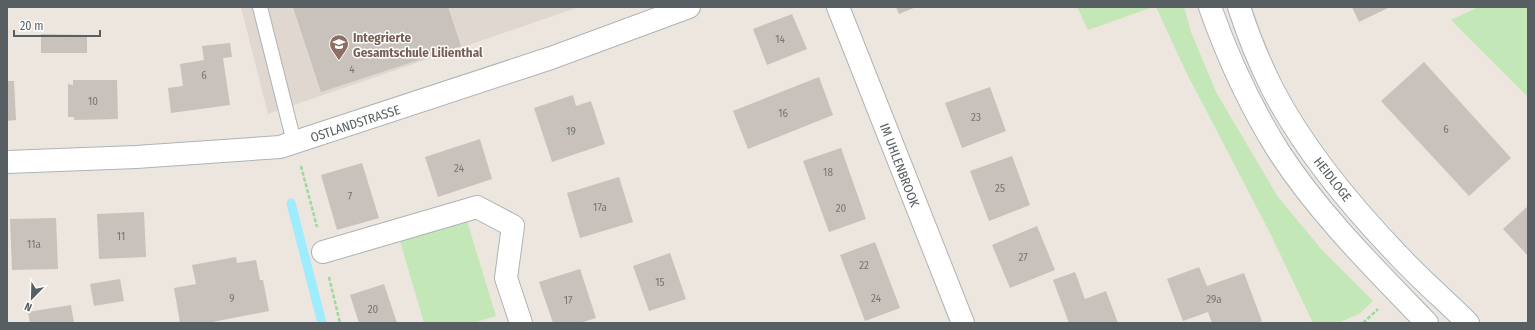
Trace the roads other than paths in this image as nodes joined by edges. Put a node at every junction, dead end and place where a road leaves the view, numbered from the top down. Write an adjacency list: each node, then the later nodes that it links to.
1 (260, 7): 6 (lane)
2 (688, 7): 6 (street, OSTLANDSTRASSE)
3 (838, 7): 10 (street, IM UHLENBROOK)
4 (1210, 7): 11 (street, HEIDLOGE)
5 (1239, 7): 12 (street, HEIDLOGE)
6 (294, 142): 7 (street, OSTLANDSTRASSE)
7 (7, 162)
8 (323, 252): 9 (street)
9 (521, 323)
10 (963, 323)
11 (1427, 323)
12 (1468, 323)

